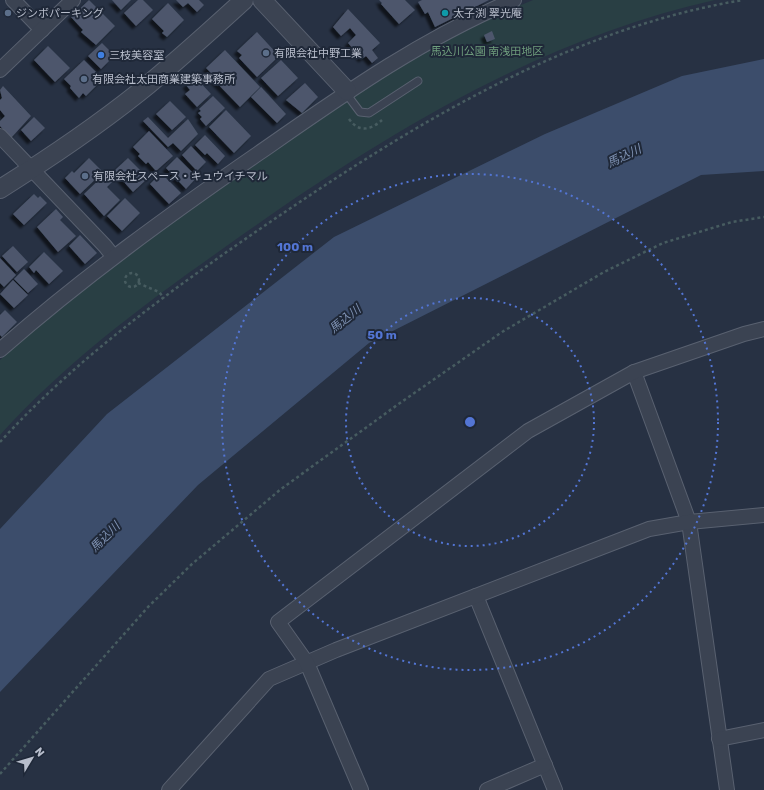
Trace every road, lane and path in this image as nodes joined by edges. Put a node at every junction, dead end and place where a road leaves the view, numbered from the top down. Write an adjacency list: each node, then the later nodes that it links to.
1 (13, 0): 7 (street)
2 (73, 0): 7 (street)
3 (244, 0): 12 (street)
4 (262, 0): 10 (street)
5 (514, 0): 10 (street)
6 (743, 0): 17 (path)
7 (42, 30): 8 (street)
8 (0, 70)
9 (418, 81): 10 (lane)
10 (346, 92): 15 (street)
11 (0, 136): 12 (street)
12 (32, 169): 13 (street); 15 (street)
13 (0, 188)
14 (764, 217): 29 (path)
15 (113, 256): 19 (street)
16 (138, 283): 16 (path); 17 (path)
17 (164, 298): 21 (path)
18 (764, 329): 20 (street)
19 (0, 350)
20 (634, 372): 23 (street); 25 (street)
21 (0, 442)
22 (764, 515): 23 (street)
23 (689, 522): 24 (street); 27 (street)
24 (476, 596): 25 (street); 28 (street)
25 (306, 663): 30 (street); 31 (street)
26 (764, 730): 27 (street)
27 (719, 739): 34 (street)
28 (545, 765): 32 (street); 33 (street)
29 (0, 774)
30 (169, 790)
31 (361, 790)
32 (487, 790)
33 (555, 790)
34 (727, 790)

